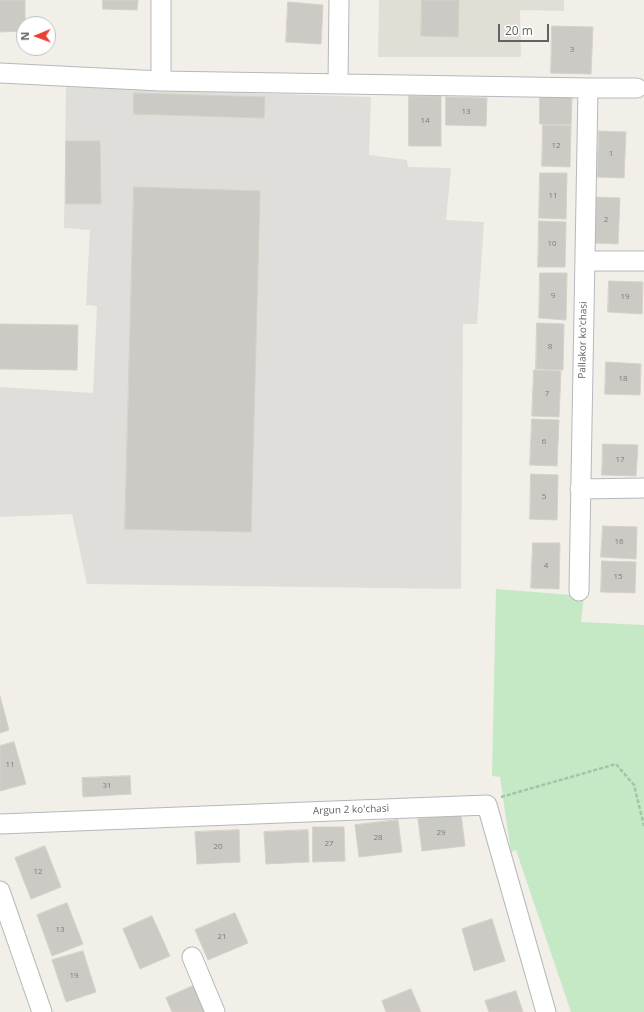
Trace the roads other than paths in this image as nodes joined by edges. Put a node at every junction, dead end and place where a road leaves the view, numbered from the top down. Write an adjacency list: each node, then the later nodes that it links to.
1 (161, 0): 4 (street)
2 (339, 0): 5 (street)
3 (0, 74): 4 (street)
4 (161, 81): 5 (street)
5 (338, 84): 6 (street)
6 (588, 88): 7 (street); 8 (street, Pallakor ko'chasi)
7 (637, 88)
8 (585, 261): 9 (street); 10 (street, Pallakor ko'chasi)
9 (644, 261)
10 (580, 488): 11 (street); 12 (street, Pallakor ko'chasi)
11 (644, 488)
12 (579, 592)
13 (0, 824): 18 (street, Argun 2 ko'chasi)
14 (0, 891): 16 (street)
15 (192, 957): 17 (street)
16 (42, 1012)
17 (215, 1012)
18 (546, 1012)

